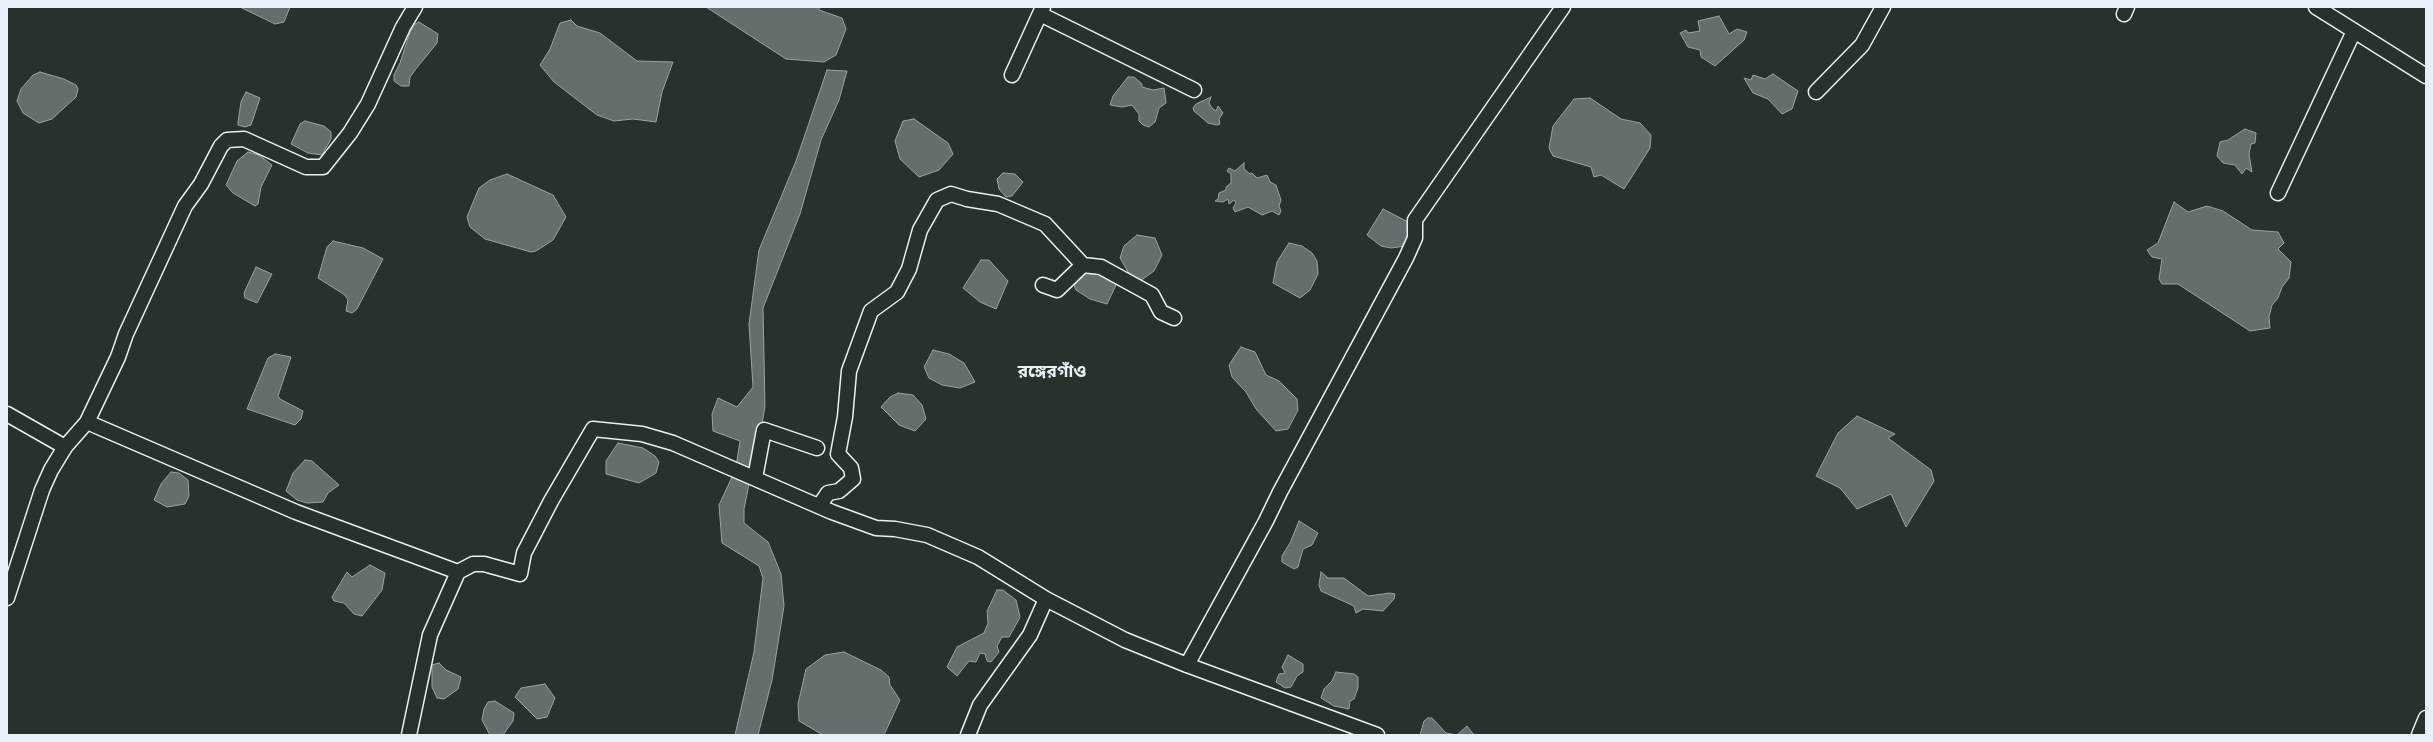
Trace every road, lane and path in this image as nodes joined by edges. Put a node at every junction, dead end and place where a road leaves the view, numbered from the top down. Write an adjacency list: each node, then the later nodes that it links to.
1 (415, 7): 16 (street)
2 (1563, 7): 24 (street)
3 (1883, 7): 10 (street)
4 (2316, 7): 6 (street)
5 (1041, 11): 7 (street); 9 (street)
6 (2354, 30): 8 (street); 11 (street)
7 (1012, 76)
8 (2426, 76)
9 (1194, 90)
10 (1816, 92)
11 (2278, 193)
12 (1083, 265): 13 (street); 14 (street); 20 (street)
13 (1043, 285)
14 (1174, 318)
15 (7, 414): 17 (street)
16 (87, 422): 17 (street); 21 (street)
17 (65, 447): 22 (street)
18 (817, 448): 19 (street)
19 (755, 478): 20 (street); 21 (street)
20 (822, 507): 23 (street)
21 (458, 572): 26 (street)
22 (7, 598)
23 (1046, 599): 24 (street); 27 (street)
24 (1187, 665): 28 (street)
25 (2426, 718): 29 (street)
26 (410, 735)
27 (968, 735)
28 (1378, 735)
29 (2419, 735)

